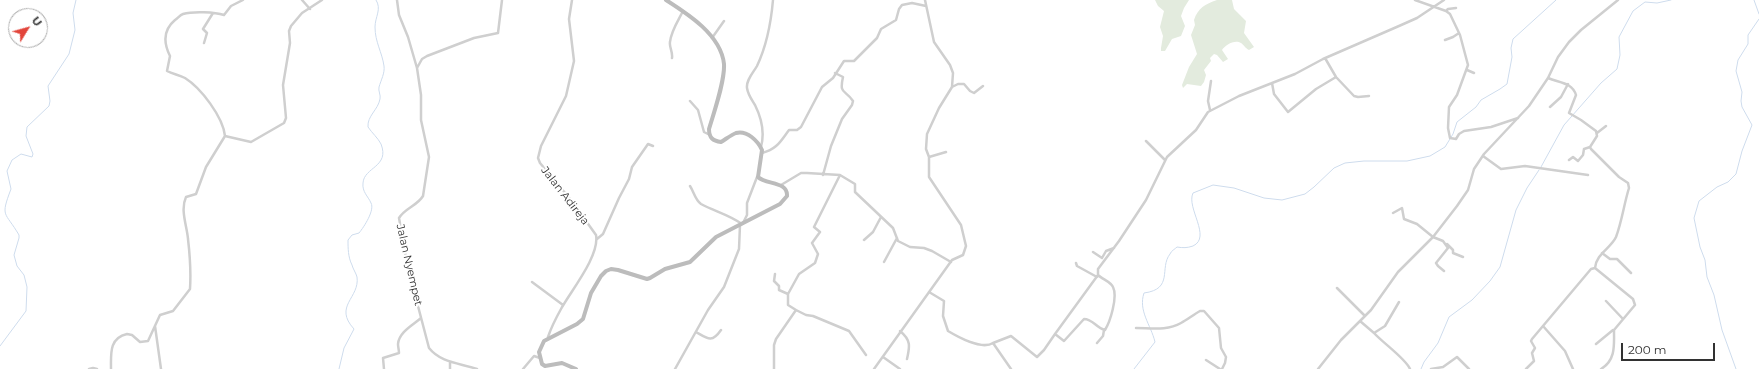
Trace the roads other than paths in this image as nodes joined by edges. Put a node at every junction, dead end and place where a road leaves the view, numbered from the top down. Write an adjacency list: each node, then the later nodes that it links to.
1 (243, 0): 19 (street)
2 (302, 0): 16 (street)
3 (322, 0): 16 (street)
4 (397, 0): 27 (street, Jalan Nyempet)
5 (502, 0): 27 (street)
6 (572, 0): 68 (street, Jalan Adireja)
7 (666, 0): 17 (street)
8 (773, 0): 49 (street)
9 (925, 0): 13 (street)
10 (1415, 0): 14 (street)
11 (1444, 0): 14 (street)
12 (1618, 0): 32 (street)
13 (926, 6): 29 (street); 37 (street)
14 (1433, 7): 18 (street); 26 (street)
15 (1456, 8): 18 (street)
16 (310, 9): 46 (street)
17 (683, 11): 22 (street); 25 (street)
18 (1446, 11): 21 (street)
19 (213, 13): 24 (street); 46 (street)
20 (724, 21): 22 (street)
21 (1459, 33): 23 (street); 28 (street)
22 (712, 38): 45 (street)
23 (1445, 40)
24 (204, 43)
25 (672, 58)
26 (1325, 58): 31 (street); 34 (street)
27 (417, 68): 92 (street, Jalan Nyempet)
28 (1467, 70): 30 (street); 42 (street)
29 (835, 73): 52 (street); 58 (street)
30 (1474, 73)
31 (1336, 77): 34 (street); 38 (street)
32 (1548, 78): 35 (street); 42 (street)
33 (1211, 81): 41 (street)
34 (1272, 83): 41 (street)
35 (1568, 84): 40 (street); 44 (street)
36 (983, 86): 37 (street)
37 (952, 87): 54 (street)
38 (1369, 96)
39 (690, 101): 45 (street)
40 (1550, 107)
41 (1210, 110): 55 (street)
42 (1519, 118): 53 (street)
43 (1606, 126): 44 (street)
44 (1597, 133): 50 (street)
45 (710, 135): 49 (street)
46 (225, 136): 95 (street)
47 (1146, 141): 55 (street)
48 (653, 146): 68 (street)
49 (761, 147): 52 (street)
50 (1590, 147): 56 (street); 73 (street)
51 (946, 152): 54 (street)
52 (762, 153): 57 (street)
53 (1483, 156): 60 (street); 66 (street)
54 (929, 157): 76 (street)
55 (1165, 160): 71 (street)
56 (1569, 160)
57 (758, 175): 61 (street); 65 (street)
58 (823, 175): 59 (street); 61 (street)
59 (840, 175): 64 (street); 86 (street)
60 (1588, 175)
61 (781, 185): 65 (street)
62 (690, 186): 65 (street)
63 (1393, 213): 66 (street)
64 (881, 217): 67 (street); 69 (street)
65 (742, 224): 102 (street); 105 (street)
66 (1433, 237): 70 (street); 91 (street)
67 (897, 238): 75 (street); 76 (street)
68 (597, 239): 89 (street)
69 (864, 240)
70 (1444, 241): 74 (street); 79 (street)
71 (1114, 248): 72 (street); 82 (street)
72 (1093, 252)
73 (1602, 253): 78 (street); 80 (street)
74 (1463, 257)
75 (884, 262)
76 (951, 262): 85 (street)
77 (1076, 263): 82 (street)
78 (1595, 268): 93 (street); 96 (street)
79 (1444, 271)
80 (1631, 273)
81 (775, 274): 86 (street)
82 (1097, 276): 99 (street); 104 (street)
83 (532, 282): 89 (street)
84 (1337, 288): 91 (street)
85 (929, 292): 101 (street); 106 (street)
86 (788, 294): 90 (street)
87 (1399, 302): 103 (street)
88 (1606, 302): 93 (street)
89 (563, 305): 105 (street)
90 (796, 310): 109 (street); 125 (street)
91 (1365, 316): 94 (street)
92 (421, 318): 114 (street, Jalan Nyempet); 119 (street)
93 (1623, 319): 100 (street)
94 (1360, 321): 103 (street); 130 (street)
95 (154, 325): 117 (street); 118 (street)
96 (1543, 326): 134 (street); 135 (street)
97 (1136, 328): 129 (street)
98 (721, 330): 102 (street)
99 (1104, 330): 104 (street); 107 (street)
100 (1614, 330): 108 (street); 136 (street)
101 (900, 331): 110 (street); 112 (street)
102 (696, 333): 124 (street)
103 (1374, 333): 131 (street)
104 (1054, 334): 106 (street)
105 (548, 337): 111 (street)
106 (992, 343): 128 (street)
107 (1097, 343)
108 (1596, 344)
109 (866, 355)
110 (883, 357): 126 (street); 127 (street)
111 (540, 358): 122 (street); 123 (street)
112 (907, 359)
113 (1206, 360): 129 (street)
114 (450, 362): 120 (street); 121 (street, Jalan Nyempet)
115 (89, 369): 116 (street)
116 (97, 369)
117 (110, 369)
118 (160, 369)
119 (384, 369)
120 (450, 369)
121 (477, 369)
122 (523, 369)
123 (576, 369)
124 (675, 369)
125 (774, 369)
126 (874, 369)
127 (900, 369)
128 (1011, 369)
129 (1221, 369)
130 (1318, 369)
131 (1410, 369)
132 (1431, 369): 133 (street)
133 (1469, 369)
134 (1526, 369)
135 (1573, 369)
136 (1601, 369)

